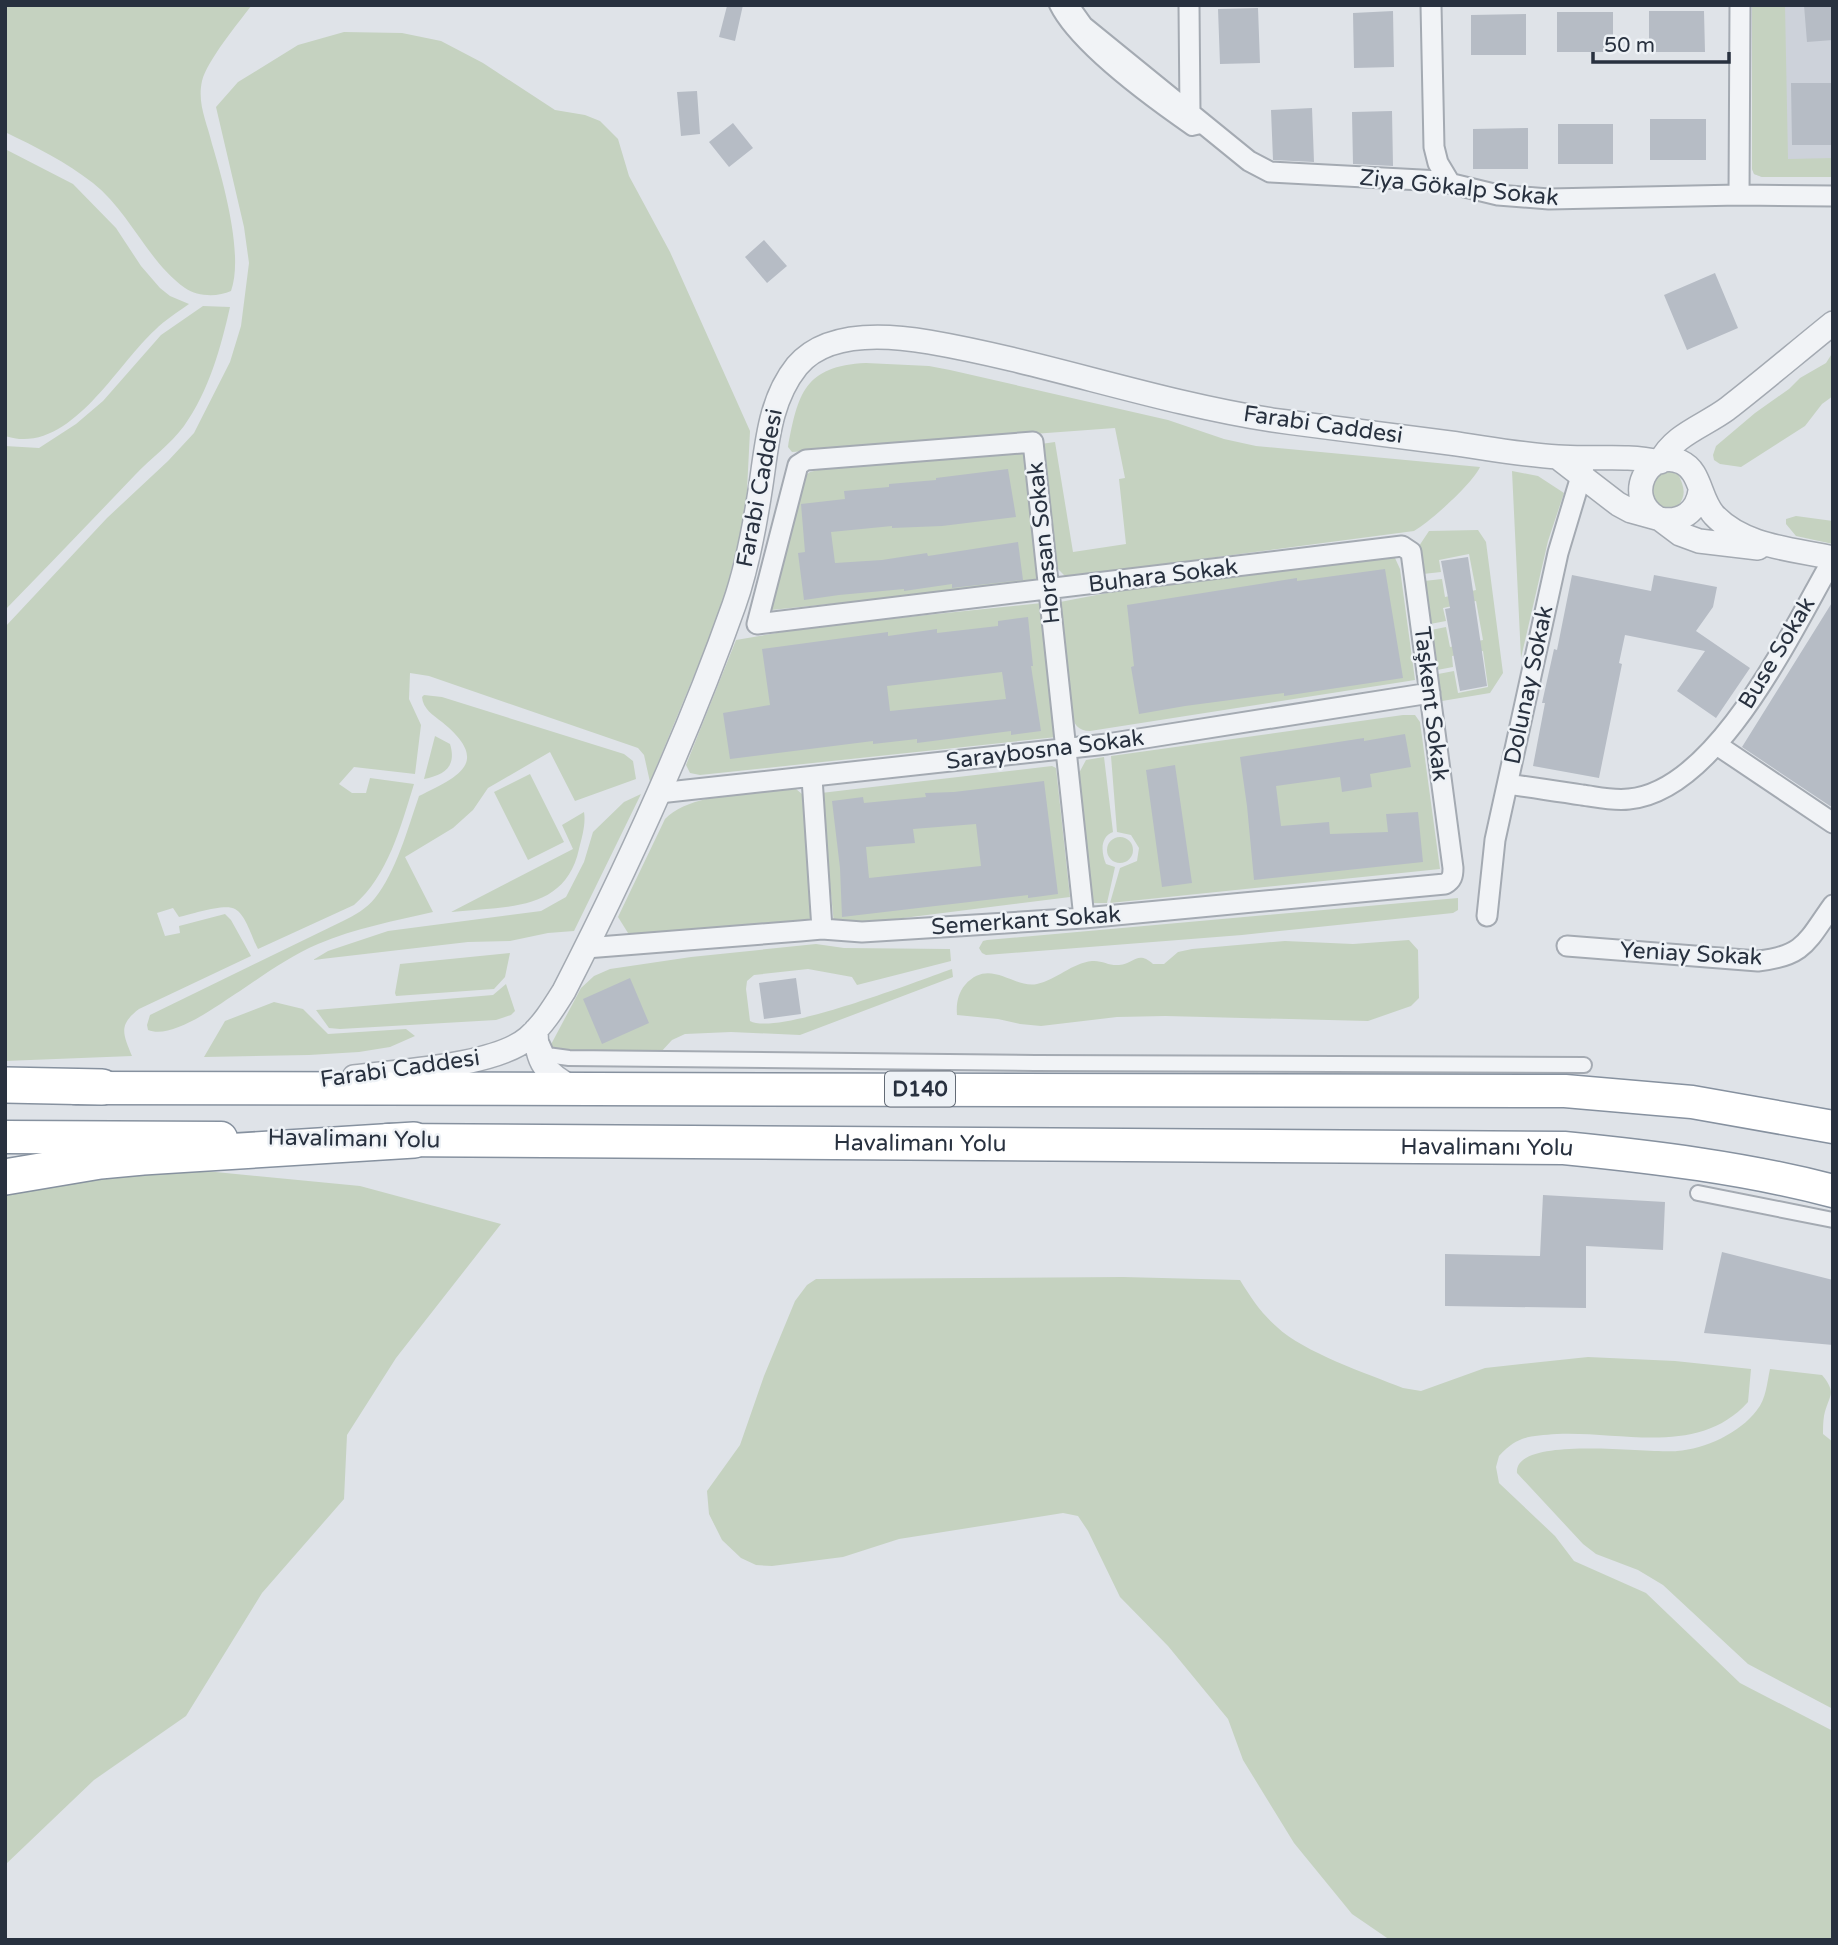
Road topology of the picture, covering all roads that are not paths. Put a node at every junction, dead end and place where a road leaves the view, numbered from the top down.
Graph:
1 (1057, 5) edge
2 (1068, 5) edge
3 (1189, 5) edge
4 (1431, 5) edge
5 (1740, 5) edge
6 (1198, 119) junction
7 (1450, 183) junction
8 (1739, 195) junction
9 (1833, 196) edge
10 (1833, 323) edge
11 (1724, 411) junction
12 (1659, 462) junction
13 (1584, 467) junction
14 (1696, 480) junction
15 (1658, 518) junction
16 (1402, 546) joint
17 (1802, 552) junction
18 (1833, 559) edge
19 (1049, 590) junction
20 (757, 624) joint
21 (1430, 693) junction
22 (1717, 745) junction
23 (1066, 749) junction
24 (812, 778) junction
25 (1508, 784) junction
26 (659, 793) junction
27 (1833, 824) edge
28 (1453, 868) joint
29 (1833, 905) edge
30 (1487, 916) dead end
31 (1084, 918) junction
32 (822, 929) junction
33 (1567, 946) dead end
34 (586, 948) junction
35 (536, 1030) junction
36 (1584, 1065) dead end
37 (5, 1085) edge
38 (102, 1087) junction
39 (271, 1088) junction
40 (573, 1088) junction
41 (5, 1091) edge
42 (1833, 1127) edge
43 (5, 1138) edge
44 (414, 1140) junction
45 (5, 1177) edge
46 (1833, 1191) edge
47 (1698, 1193) dead end
48 (1833, 1220) edge

1 - 6 street
2 - 6 street, Ziya Gökalp Sokak
3 - 6 street
4 - 7 street
5 - 8 street
6 - 7 street, Ziya Gökalp Sokak
7 - 8 street, Ziya Gökalp Sokak
8 - 9 street, Ziya Gökalp Sokak
10 - 11 street
11 - 12 street
11 - 14 street
12 - 13 street, Farabi Caddesi
12 - 14 street
12 - 15 street
13 - 15 street
13 - 25 street, Dolunay Sokak
13 - 26 street, Farabi Caddesi
14 - 15 street
14 - 17 street
15 - 17 street
16 - 19 street, Buhara Sokak
16 - 21 street, Taşkent Sokak
17 - 18 street
18 - 22 street, Buse Sokak
19 - 20 street, Buhara Sokak
19 - 20 street, Horasan Sokak
19 - 23 street, Horasan Sokak
21 - 23 street, Saraybosna Sokak
21 - 28 street, Taşkent Sokak
22 - 25 street, Buse Sokak
22 - 27 street
23 - 24 street, Saraybosna Sokak
23 - 31 street, Horasan Sokak
24 - 26 street, Saraybosna Sokak
24 - 32 street
25 - 30 street, Dolunay Sokak
26 - 34 street, Farabi Caddesi
28 - 31 street, Semerkant Sokak
29 - 33 street, Yeniay Sokak
31 - 32 street, Semerkant Sokak
32 - 34 street, Semerkant Sokak
34 - 35 street, Farabi Caddesi
35 - 36 street
35 - 39 street, Farabi Caddesi
35 - 40 street
37 - 38 highway
38 - 39 highway, D140
38 - 41 highway, D140
39 - 40 highway, D140
40 - 42 highway, D140
43 - 44 highway, Havalimanı Yolu
44 - 45 highway
44 - 46 highway, Havalimanı Yolu
47 - 48 street

